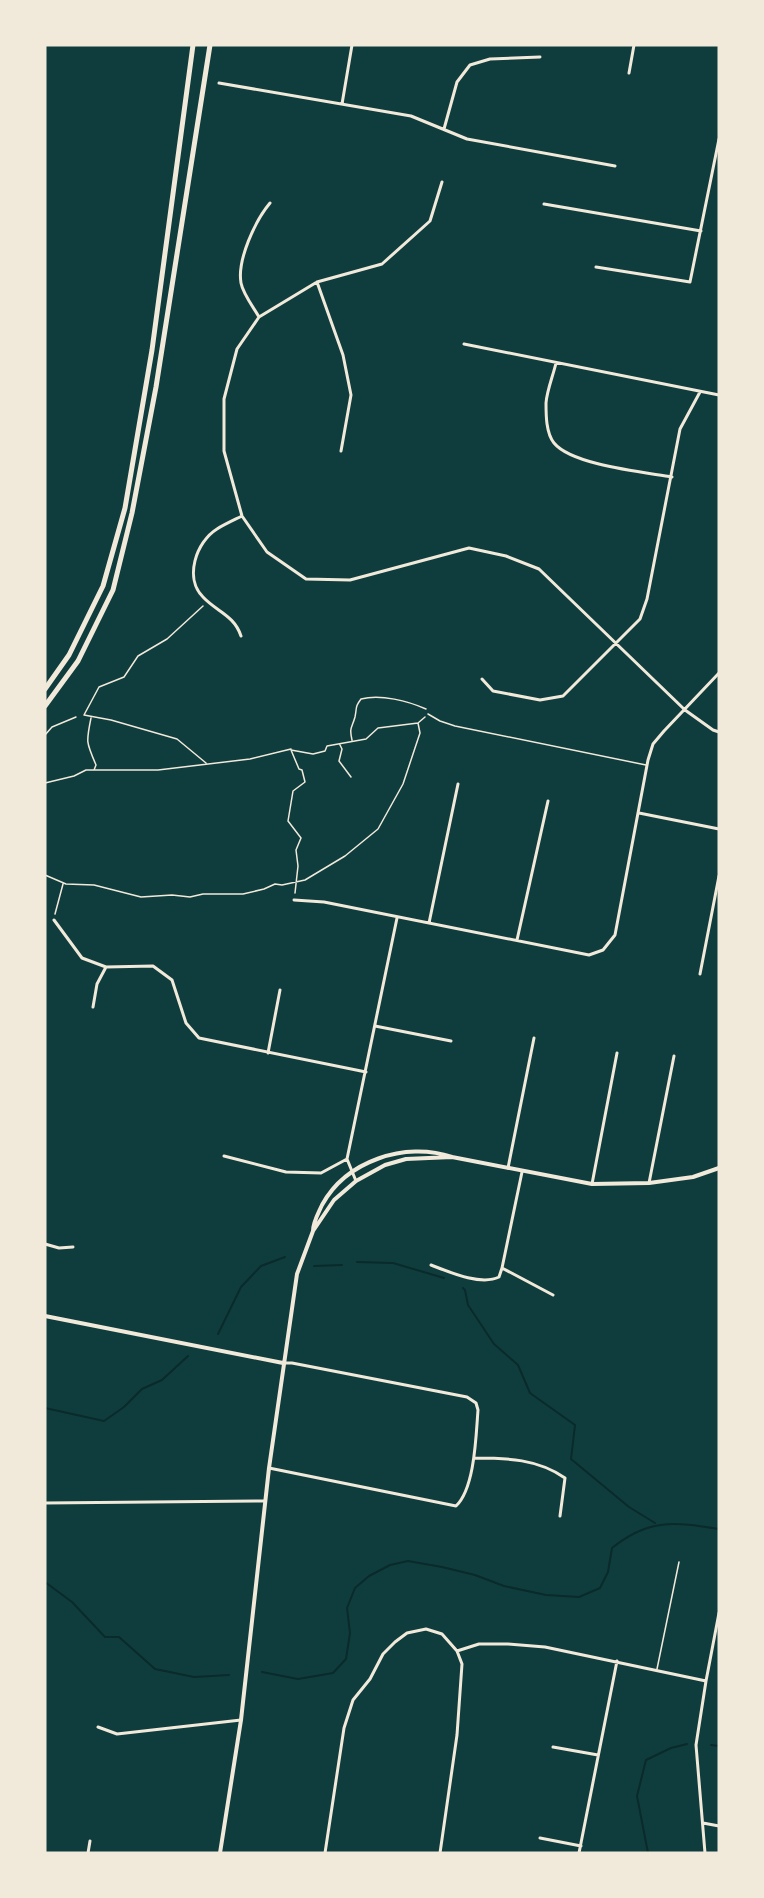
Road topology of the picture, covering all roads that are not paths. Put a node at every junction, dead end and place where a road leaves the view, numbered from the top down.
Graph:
1 (193, 45) edge
2 (210, 45) edge
3 (352, 45) edge
4 (634, 45) edge
5 (540, 57) dead end
6 (628, 73) dead end
7 (219, 83) dead end
8 (342, 104) junction
9 (444, 129) junction
10 (719, 139) edge
11 (615, 166) dead end
12 (713, 173) junction
13 (719, 175) edge
14 (442, 182) dead end
15 (270, 203) dead end
16 (544, 204) dead end
17 (701, 231) junction
18 (596, 267) dead end
19 (317, 282) junction
20 (259, 317) junction
21 (464, 344) dead end
22 (556, 363) junction
23 (700, 392) junction
24 (719, 395) edge
25 (341, 451) dead end
26 (672, 477) junction
27 (242, 516) junction
28 (241, 636) dead end
29 (616, 645) junction
30 (719, 673) edge
31 (482, 679) dead end
32 (45, 689) edge
33 (45, 706) edge
34 (685, 710) junction
35 (428, 714) road end
36 (719, 732) edge
37 (647, 765) junction
38 (458, 784) dead end
39 (548, 801) dead end
40 (639, 813) junction
41 (719, 829) edge
42 (719, 876) edge
43 (294, 900) road end
44 (397, 918) junction
45 (54, 920) road end
46 (429, 923) junction
47 (517, 940) junction
48 (106, 967) junction
49 (700, 974) dead end
50 (280, 990) dead end
51 (93, 1007) dead end
52 (375, 1026) junction
53 (534, 1038) dead end
54 (451, 1041) dead end
55 (268, 1053) junction
56 (617, 1053) dead end
57 (674, 1056) dead end
58 (366, 1072) junction
59 (224, 1156) dead end
60 (452, 1157) junction
61 (347, 1159) junction
62 (719, 1168) edge
63 (508, 1169) junction
64 (351, 1172) junction
65 (522, 1172) junction
66 (356, 1180) junction
67 (650, 1183) junction
68 (592, 1184) junction
69 (313, 1231) junction
70 (45, 1244) edge
71 (73, 1247) dead end
72 (431, 1265) dead end
73 (502, 1268) junction
74 (553, 1295) dead end
75 (45, 1316) edge
76 (283, 1363) junction
77 (475, 1458) junction
78 (269, 1468) junction
79 (266, 1501) junction
80 (45, 1503) edge
81 (560, 1516) dead end
82 (679, 1562) dead end
83 (719, 1613) edge
84 (457, 1651) junction
85 (616, 1661) junction
86 (657, 1670) junction
87 (706, 1681) junction
88 (241, 1720) junction
89 (98, 1727) dead end
90 (553, 1747) dead end
91 (598, 1755) junction
92 (702, 1823) junction
93 (719, 1826) edge
94 (540, 1838) dead end
95 (90, 1841) dead end
96 (581, 1846) junction
97 (88, 1853) edge
98 (220, 1853) edge
99 (325, 1853) edge
100 (440, 1853) edge
101 (579, 1853) edge
102 (705, 1853) edge

1 - 32 main road
2 - 33 main road
3 - 8 street
4 - 6 street
5 - 9 street
7 - 8 street
8 - 9 street
9 - 11 street
10 - 12 street
12 - 13 street
12 - 17 street
14 - 19 street
15 - 20 street
16 - 17 street
17 - 18 street
19 - 20 street
19 - 25 street
20 - 27 street
21 - 22 street
22 - 23 street
22 - 26 street
23 - 24 street
23 - 26 street
26 - 29 street
27 - 28 street
27 - 29 street
29 - 31 street
29 - 34 street
30 - 34 street
34 - 36 street
34 - 37 street
35 - 37 lane
37 - 40 street
38 - 46 street
39 - 47 street
40 - 41 street
40 - 47 street
42 - 49 street
43 - 44 street
44 - 46 street
44 - 52 street
45 - 48 street
46 - 47 street
48 - 51 street
48 - 55 street
50 - 55 street
52 - 54 street
52 - 58 street
53 - 63 street
55 - 58 street
56 - 68 street
57 - 67 street
58 - 61 street
59 - 61 street
60 - 63 street
60 - 64 street
60 - 66 street
61 - 64 street
62 - 67 street
63 - 65 street
64 - 66 street
64 - 69 street
65 - 68 street
65 - 73 street
66 - 69 street
67 - 68 street
69 - 76 street
70 - 71 street
72 - 73 street
73 - 74 street
75 - 76 street
76 - 77 street
76 - 78 street
77 - 78 street
77 - 81 street
78 - 79 street
79 - 80 street
79 - 88 street
82 - 86 lane
83 - 87 street
84 - 85 street
84 - 99 street
84 - 100 street
85 - 86 street
85 - 91 street
86 - 87 street
87 - 92 street
88 - 89 street
88 - 98 street
90 - 91 street
91 - 96 street
92 - 93 street
92 - 102 street
94 - 96 street
95 - 97 street
96 - 101 street

